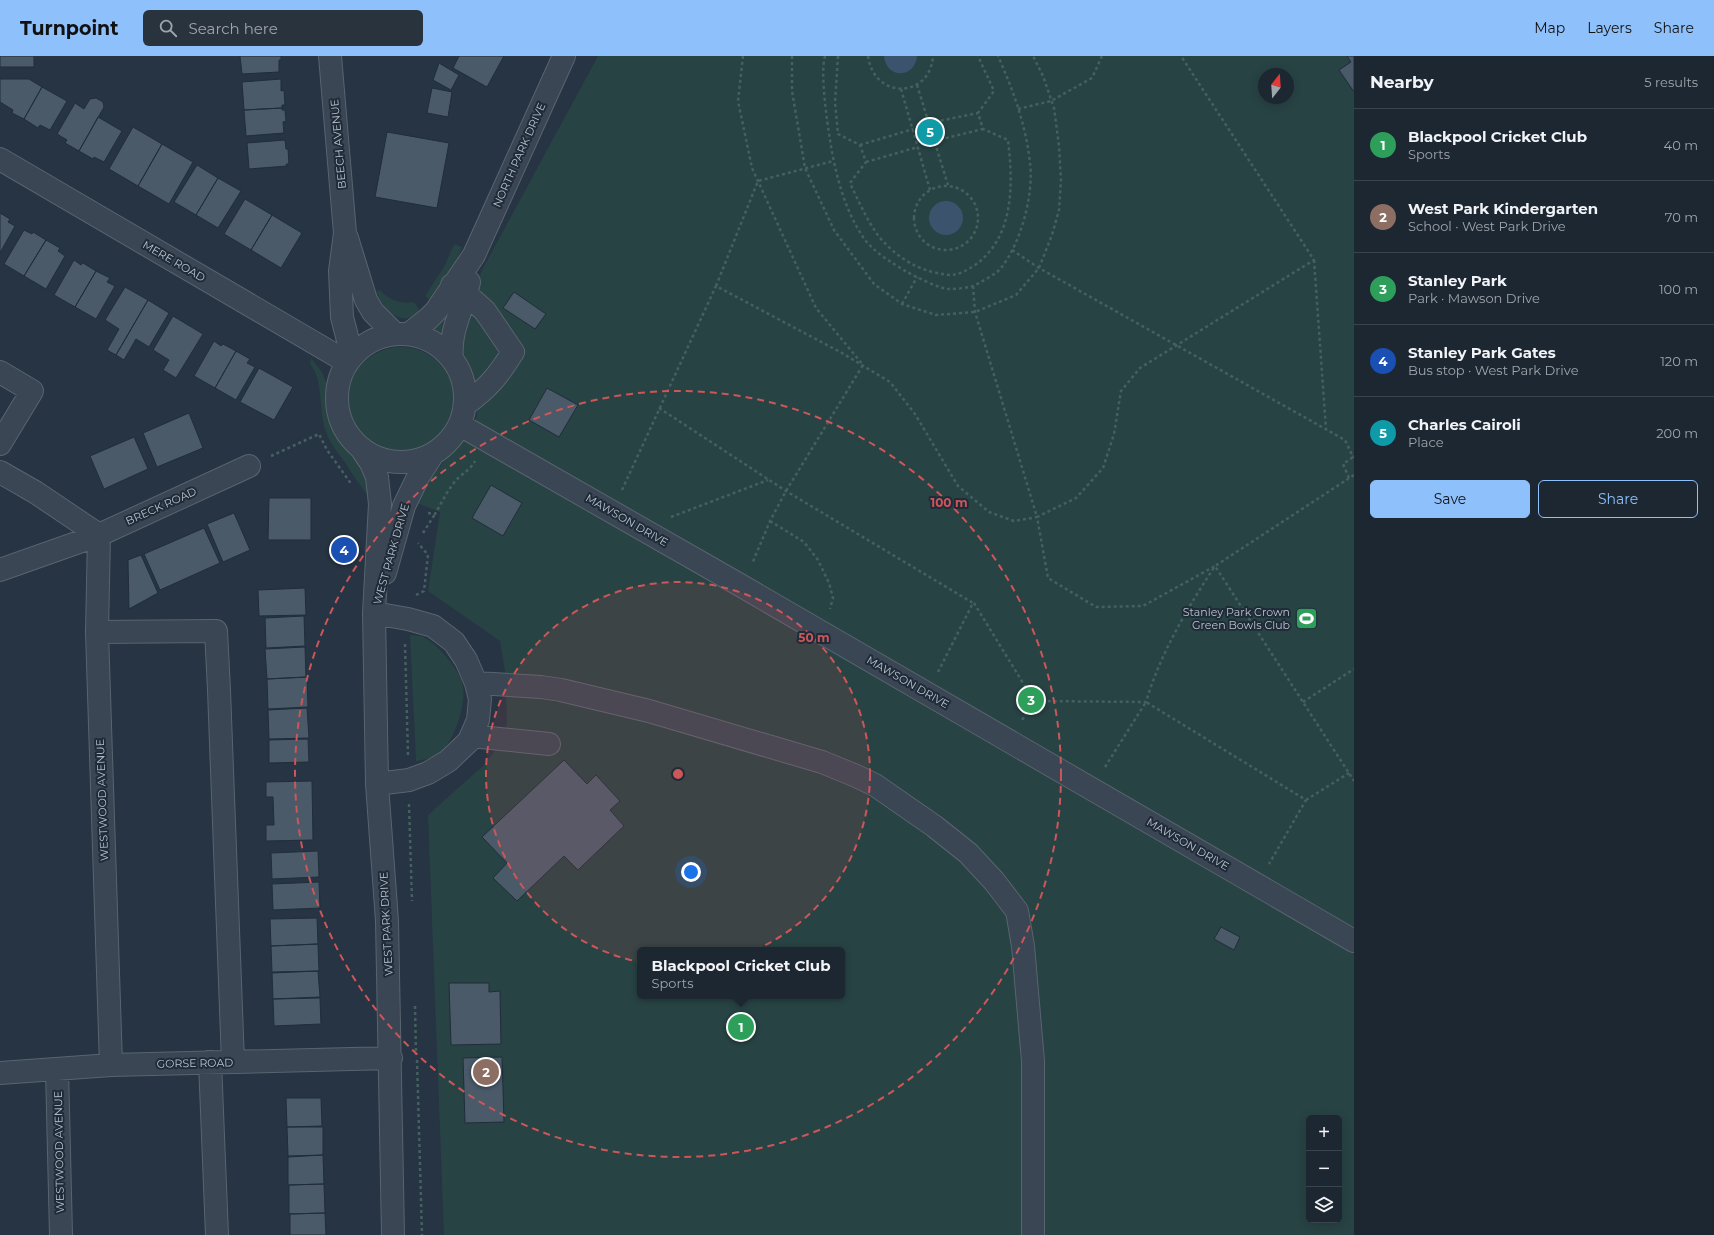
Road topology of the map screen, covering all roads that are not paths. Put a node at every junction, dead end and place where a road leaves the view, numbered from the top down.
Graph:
1 (330, 56) edge
2 (564, 56) edge
3 (0, 159) edge
4 (345, 233) junction
5 (459, 290) junction
6 (401, 334) junction
7 (452, 358) junction
8 (349, 359) junction
9 (0, 372) edge
10 (466, 404) junction
11 (460, 425) junction
12 (0, 444) edge
13 (361, 448) junction
14 (433, 454) junction
15 (249, 466) road end
16 (0, 472) edge
17 (98, 535) junction
18 (0, 570) edge
19 (374, 613) junction
20 (97, 632) junction
21 (476, 683) junction
22 (471, 736) junction
23 (549, 744) dead end
24 (377, 784) junction
25 (1354, 941) edge
26 (391, 1058) junction
27 (210, 1062) junction
28 (233, 1062) junction
29 (111, 1065) junction
30 (57, 1069) junction
31 (0, 1073) edge
32 (61, 1235) edge
33 (217, 1235) edge
34 (393, 1235) edge
35 (1033, 1235) edge

1 - 4 street, BEECH AVENUE
2 - 5 street, NORTH PARK DRIVE
3 - 8 street, MERE ROAD
4 - 6 street, BEECH AVENUE
4 - 8 street, BEECH AVENUE
5 - 6 street, NORTH PARK DRIVE
5 - 7 street, NORTH PARK DRIVE
5 - 10 street
6 - 7 street
6 - 8 street
7 - 10 street
8 - 13 street
9 - 12 street
10 - 11 street
11 - 14 street
11 - 25 street, MAWSON DRIVE
13 - 14 street
13 - 19 street, WEST PARK DRIVE
14 - 19 street, WEST PARK DRIVE
15 - 17 street, BRECK ROAD
16 - 17 street
17 - 18 street, BRECK ROAD
17 - 20 street, WESTWOOD AVENUE
19 - 21 street
19 - 24 street, WEST PARK DRIVE
20 - 28 street
20 - 29 street, WESTWOOD AVENUE
21 - 22 street
21 - 35 street
22 - 23 street
22 - 24 street
24 - 26 street, WEST PARK DRIVE
26 - 28 street, GORSE ROAD
26 - 34 street, WEST PARK DRIVE
27 - 28 street, GORSE ROAD
27 - 29 street, GORSE ROAD
27 - 33 street
29 - 30 street, GORSE ROAD
30 - 31 street, GORSE ROAD
30 - 32 street, WESTWOOD AVENUE

